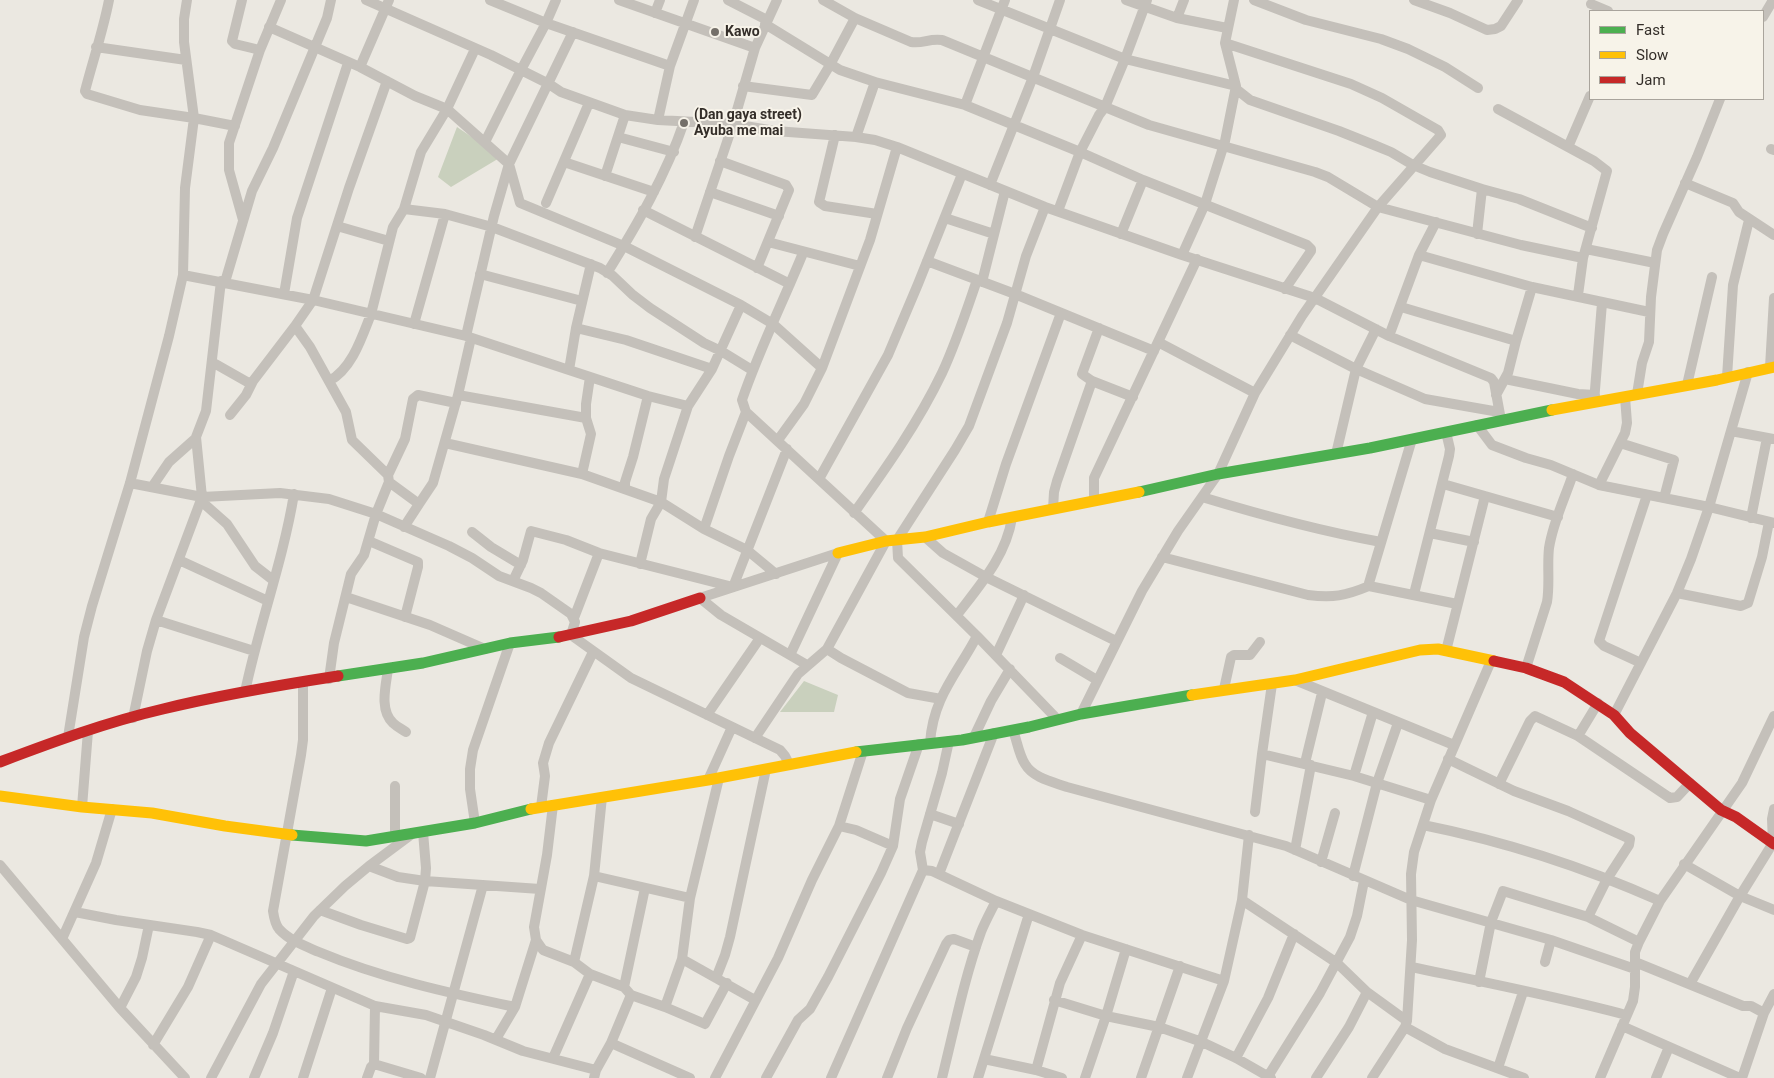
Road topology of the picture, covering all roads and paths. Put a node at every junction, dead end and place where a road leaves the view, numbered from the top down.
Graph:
1 (109, 0) edge
2 (187, 0) edge
3 (242, 0) edge
4 (281, 0) edge
5 (331, 0) edge
6 (366, 0) edge
7 (490, 0) edge
8 (556, 0) edge
9 (619, 0) edge
10 (660, 0) edge
11 (694, 0) edge
12 (728, 0) edge
13 (777, 0) edge
14 (823, 0) edge
15 (978, 0) edge
16 (1005, 0) edge
17 (1060, 0) edge
18 (1126, 0) edge
19 (1184, 0) edge
20 (1234, 0) edge
21 (1254, 0) edge
22 (1414, 0) edge
23 (1518, 0) edge
24 (1773, 0) edge
25 (1146, 3) edge
26 (1591, 4) dead end
27 (387, 5) edge
28 (1001, 10) junction
29 (1606, 10) edge
30 (655, 13) junction
31 (1764, 15) edge
32 (855, 18) junction
33 (1177, 18) junction
34 (766, 22) junction
35 (546, 23) junction
36 (685, 24) junction
37 (269, 27) junction
38 (1227, 28) junction
39 (1050, 29) junction
40 (573, 32) junction
41 (1225, 43) junction
42 (96, 47) junction
43 (313, 47) junction
44 (755, 48) junction
45 (475, 49) junction
46 (260, 50) junction
47 (982, 56) junction
48 (1125, 59) junction
49 (186, 60) junction
50 (348, 62) junction
51 (830, 65) junction
52 (670, 66) junction
53 (360, 67) junction
54 (521, 70) junction
55 (1033, 76) junction
56 (387, 81) junction
57 (875, 82) junction
58 (549, 84) junction
59 (744, 86) junction
60 (1236, 87) junction
61 (1478, 88) dead end
62 (1589, 98) edge
63 (1720, 100) edge
64 (589, 104) junction
65 (965, 105) junction
66 (1105, 107) junction
67 (1498, 108) dead end
68 (447, 109) junction
69 (625, 115) junction
70 (194, 118) junction
71 (658, 120) junction
72 (684, 122) junction
73 (733, 124) junction
74 (1013, 124) junction
75 (235, 126) junction
76 (835, 135) junction
77 (618, 137) junction
78 (856, 137) junction
79 (485, 142) junction
80 (1223, 146) junction
81 (898, 147) junction
82 (1568, 147) junction
83 (674, 152) junction
84 (1080, 152) junction
85 (720, 161) junction
86 (564, 162) junction
87 (509, 164) junction
88 (1412, 166) junction
89 (962, 174) junction
90 (605, 176) junction
91 (1143, 180) junction
92 (1685, 183) junction
93 (990, 185) junction
94 (1482, 189) junction
95 (1005, 191) junction
96 (654, 192) junction
97 (710, 192) junction
98 (546, 203) dead end
99 (1205, 204) junction
100 (1045, 207) junction
101 (1378, 207) junction
102 (404, 209) junction
103 (643, 210) junction
104 (1058, 211) junction
105 (444, 214) junction
106 (878, 214) junction
107 (779, 216) junction
108 (945, 218) junction
109 (243, 220) junction
110 (1749, 220) junction
111 (1436, 222) junction
112 (337, 226) junction
113 (492, 227) junction
114 (1592, 228) junction
115 (994, 234) junction
116 (1121, 234) junction
117 (1477, 234) junction
118 (1774, 235) edge
119 (695, 237) junction
120 (389, 241) junction
121 (768, 242) junction
122 (624, 246) junction
123 (803, 253) junction
124 (1584, 253) junction
125 (1182, 255) junction
126 (1419, 255) junction
127 (1197, 259) junction
128 (928, 261) junction
129 (1655, 263) junction
130 (592, 264) junction
131 (860, 266) junction
132 (757, 268) junction
133 (607, 273) junction
134 (480, 274) junction
135 (183, 275) junction
136 (1712, 277) dead end
137 (979, 281) junction
138 (223, 282) junction
139 (790, 284) junction
140 (1532, 287) junction
141 (1285, 289) junction
142 (284, 294) junction
143 (1015, 294) junction
144 (1578, 296) junction
145 (1315, 298) junction
146 (1774, 298) edge
147 (313, 300) junction
148 (582, 301) junction
149 (1602, 303) junction
150 (741, 305) junction
151 (1400, 306) junction
152 (1649, 312) junction
153 (1061, 313) junction
154 (371, 314) junction
155 (414, 324) junction
156 (773, 324) junction
157 (295, 326) junction
158 (576, 328) junction
159 (1099, 328) junction
160 (1376, 329) junction
161 (1290, 336) junction
162 (1389, 336) junction
163 (468, 337) junction
164 (1516, 341) junction
165 (1156, 347) junction
166 (721, 351) junction
167 (212, 362) junction
168 (1772, 367) edge
169 (822, 368) junction
170 (712, 369) junction
171 (1356, 369) junction
172 (569, 370) junction
173 (752, 370) junction
174 (1748, 372) junction
175 (590, 377) junction
176 (1727, 377) junction
177 (1505, 380) junction
178 (253, 381) junction
179 (329, 381) junction
180 (1092, 381) junction
181 (1687, 385) junction
182 (1256, 393) junction
183 (1637, 394) junction
184 (1496, 395) junction
185 (648, 396) junction
186 (1133, 397) junction
187 (1625, 397) junction
188 (457, 399) junction
189 (1594, 399) junction
190 (688, 406) junction
191 (746, 412) junction
192 (230, 415) dead end
193 (1500, 416) junction
194 (586, 418) junction
195 (1477, 425) junction
196 (1731, 431) junction
197 (1446, 432) junction
198 (196, 438) junction
199 (1771, 438) edge
200 (1412, 439) junction
201 (778, 440) junction
202 (445, 442) junction
203 (1620, 443) junction
204 (787, 449) junction
205 (1336, 454) junction
206 (582, 474) junction
207 (1218, 474) junction
208 (1573, 474) junction
209 (389, 479) junction
210 (819, 479) junction
211 (130, 483) junction
212 (1443, 484) junction
213 (1599, 485) junction
214 (152, 487) junction
215 (625, 488) junction
216 (294, 494) junction
217 (1647, 495) junction
218 (1485, 496) junction
219 (1202, 497) junction
220 (1664, 498) junction
221 (202, 499) junction
222 (1094, 501) junction
223 (661, 502) junction
224 (419, 504) junction
225 (1709, 507) junction
226 (1053, 509) junction
227 (854, 513) junction
228 (376, 514) junction
229 (1558, 517) junction
230 (1012, 518) junction
231 (1751, 518) junction
232 (988, 522) junction
233 (1772, 523) edge
234 (404, 526) junction
235 (704, 529) junction
236 (472, 532) dead end
237 (1430, 533) junction
238 (925, 537) junction
239 (368, 541) junction
240 (891, 541) junction
241 (1381, 542) junction
242 (1474, 542) junction
243 (746, 550) junction
244 (599, 552) junction
245 (838, 553) junction
246 (1162, 557) junction
247 (179, 560) junction
248 (640, 564) junction
249 (520, 565) junction
250 (776, 574) junction
251 (986, 577) junction
252 (273, 580) junction
253 (513, 581) junction
254 (1369, 586) junction
255 (733, 587) junction
256 (1677, 593) junction
257 (1414, 594) junction
258 (1024, 595) junction
259 (346, 597) junction
260 (700, 598) junction
261 (268, 601) junction
262 (1457, 604) junction
263 (957, 615) junction
264 (405, 617) junction
265 (574, 618) junction
266 (156, 620) junction
267 (571, 635) junction
268 (977, 636) junction
269 (760, 638) junction
270 (1116, 641) junction
271 (1260, 642) dead end
272 (510, 643) junction
273 (485, 649) junction
274 (827, 649) junction
275 (254, 650) junction
276 (1446, 651) junction
277 (594, 652) junction
278 (790, 655) junction
279 (996, 655) junction
280 (1060, 658) dead end
281 (1491, 660) junction
282 (1641, 663) junction
283 (807, 665) junction
284 (1526, 668) junction
285 (388, 669) junction
286 (1010, 669) junction
287 (329, 679) junction
288 (1097, 680) junction
289 (1295, 680) junction
290 (304, 682) junction
291 (1272, 684) junction
292 (1224, 689) junction
293 (245, 692) junction
294 (1322, 693) junction
295 (940, 699) junction
296 (1598, 704) junction
297 (1373, 712) junction
298 (1081, 714) junction
299 (707, 715) junction
300 (1614, 715) junction
301 (1774, 716) edge
302 (133, 718) junction
303 (1058, 720) junction
304 (1398, 723) junction
305 (732, 727) junction
306 (1013, 730) junction
307 (88, 731) junction
308 (406, 732) dead end
309 (994, 733) junction
310 (1578, 736) junction
311 (68, 737) junction
312 (974, 737) junction
313 (755, 738) junction
314 (949, 741) junction
315 (924, 743) junction
316 (1454, 745) junction
317 (864, 751) junction
318 (1262, 754) junction
319 (1448, 759) junction
320 (0, 762) edge
321 (789, 764) junction
322 (1308, 764) junction
323 (766, 769) junction
324 (1354, 776) junction
325 (714, 779) junction
326 (1690, 782) junction
327 (1377, 783) junction
328 (1499, 784) junction
329 (395, 786) dead end
330 (0, 796) edge
331 (602, 798) junction
332 (1431, 800) junction
333 (553, 805) junction
334 (82, 806) junction
335 (541, 807) junction
336 (112, 809) junction
337 (1774, 809) edge
338 (1721, 810) junction
339 (1255, 812) dead end
340 (1334, 813) dead end
341 (930, 814) junction
342 (476, 822) junction
343 (959, 824) junction
344 (1423, 825) junction
345 (839, 826) junction
346 (418, 833) junction
347 (287, 834) junction
348 (1249, 835) junction
349 (395, 838) junction
350 (1773, 843) edge
351 (893, 846) junction
352 (1295, 850) junction
353 (1321, 862) junction
354 (1684, 864) junction
355 (0, 865) edge
356 (369, 866) junction
357 (923, 870) junction
358 (939, 874) junction
359 (594, 876) junction
360 (1353, 876) junction
361 (1608, 879) junction
362 (1364, 880) junction
363 (425, 881) junction
364 (483, 885) junction
365 (645, 888) junction
366 (540, 889) junction
367 (1740, 896) junction
368 (690, 898) junction
369 (1242, 900) junction
370 (1411, 900) junction
371 (996, 901) junction
372 (1660, 901) junction
373 (320, 910) junction
374 (1774, 910) edge
375 (75, 912) junction
376 (1029, 914) junction
377 (1588, 918) junction
378 (1491, 922) junction
379 (149, 925) junction
380 (1294, 934) junction
381 (211, 935) junction
382 (1082, 935) junction
383 (62, 938) junction
384 (536, 940) junction
385 (1551, 940) junction
386 (294, 941) junction
387 (1639, 942) junction
388 (976, 947) junction
389 (1126, 949) junction
390 (682, 959) junction
391 (574, 962) junction
392 (1545, 962) dead end
393 (277, 963) junction
394 (1337, 963) junction
395 (1180, 966) junction
396 (1635, 966) junction
397 (1411, 967) junction
398 (294, 971) junction
399 (590, 974) junction
400 (716, 978) junction
401 (1224, 981) junction
402 (1479, 982) junction
403 (727, 983) junction
404 (1690, 984) junction
405 (332, 988) junction
406 (627, 991) junction
407 (1367, 992) junction
408 (1523, 992) junction
409 (453, 994) junction
410 (1773, 998) edge
411 (755, 1000) junction
412 (1054, 1000) junction
413 (375, 1006) junction
414 (515, 1007) junction
415 (665, 1007) junction
416 (120, 1008) junction
417 (1764, 1013) junction
418 (1626, 1015) junction
419 (1106, 1016) junction
420 (447, 1021) junction
421 (1406, 1024) junction
422 (1622, 1026) junction
423 (1159, 1027) junction
424 (496, 1039) junction
425 (1202, 1042) junction
426 (612, 1043) junction
427 (154, 1045) junction
428 (1669, 1047) junction
429 (553, 1058) junction
430 (1236, 1058) junction
431 (984, 1059) junction
432 (374, 1064) junction
433 (1498, 1068) junction
434 (1716, 1068) junction
435 (1036, 1070) junction
436 (595, 1074) edge
437 (1269, 1077) edge
438 (1520, 1077) edge
439 (185, 1078) edge
440 (211, 1078) edge
441 (254, 1078) edge
442 (303, 1078) edge
443 (367, 1078) edge
444 (421, 1078) edge
445 (430, 1078) edge
446 (690, 1078) edge
447 (715, 1078) edge
448 (766, 1078) edge
449 (831, 1078) edge
450 (887, 1078) edge
451 (942, 1078) edge
452 (978, 1078) edge
453 (1062, 1078) edge
454 (1085, 1078) edge
455 (1141, 1078) edge
456 (1187, 1078) edge
457 (1316, 1078) edge
458 (1372, 1078) edge
459 (1600, 1078) edge
460 (1656, 1078) edge
461 (1711, 1078) edge
462 (1741, 1078) edge

1 - 42 street
2 - 49 street
3 - 46 street
4 - 37 street
5 - 43 street
6 - 27 street
7 - 35 street
8 - 35 street
9 - 30 street
10 - 30 street
11 - 36 street
12 - 34 street
13 - 34 street
14 - 32 street
15 - 28 street
16 - 28 street
17 - 39 street
18 - 25 street
19 - 33 street
20 - 38 street
21 - 61 street
22 - 23 street
24 - 31 street
25 - 33 street
25 - 48 street
26 - 29 street
27 - 45 street
27 - 53 street
28 - 39 street
28 - 47 street
30 - 36 street
32 - 47 street
32 - 51 street
33 - 38 street
34 - 44 street
34 - 51 street
35 - 40 street
35 - 54 street
36 - 44 street
36 - 52 street
37 - 43 street
37 - 46 street
38 - 41 street
39 - 48 street
39 - 55 street
40 - 52 street
40 - 58 street
41 - 60 street
41 - 88 street
42 - 49 street
42 - 70 street
43 - 50 street
43 - 109 street
44 - 59 street
45 - 54 street
45 - 68 street
46 - 75 street
47 - 55 street
47 - 65 street
48 - 60 street
48 - 66 street
49 - 70 street
50 - 53 street
50 - 142 street
51 - 57 street
51 - 59 street
52 - 71 street
53 - 56 street
54 - 58 street
54 - 79 street
55 - 66 street
55 - 74 street
56 - 68 street
56 - 112 street
57 - 65 street
57 - 78 street
58 - 64 street
58 - 87 street
59 - 73 street
60 - 80 street
60 - 88 street
62 - 82 street
63 - 92 street
64 - 69 street
64 - 86 street
65 - 74 street
66 - 80 street
66 - 84 street
67 - 82 street
68 - 79 street
68 - 102 street
69 - 71 street
69 - 77 street
70 - 75 street
70 - 135 street
71 - 72 street
72 - 73 street
72 - 83 street
73 - 76 street
73 - 85 street
74 - 84 street
74 - 93 street
75 - 109 street
76 - 78 street
76 - 106 street
77 - 83 street
77 - 90 street
78 - 81 street
79 - 87 street
80 - 99 street
80 - 101 street
81 - 89 street
81 - 106 street
82 - 114 street
83 - 96 street
84 - 91 street
84 - 104 street
85 - 97 street
85 - 107 street
86 - 90 street
86 - 98 street
87 - 113 street
87 - 122 street
88 - 94 street
88 - 101 street
89 - 93 street
89 - 108 street
90 - 96 street
91 - 99 street
91 - 116 street
92 - 110 street
92 - 129 street
93 - 95 street
94 - 114 street
94 - 117 street
95 - 100 street
95 - 115 street
96 - 103 street
97 - 107 street
97 - 119 street
99 - 125 street
99 - 141 street
100 - 104 street
100 - 143 street
101 - 111 street
101 - 145 street
102 - 105 street
102 - 120 street
103 - 119 street
103 - 122 street
104 - 116 street
105 - 113 street
105 - 155 street
106 - 131 street
107 - 121 street
108 - 115 street
108 - 128 street
109 - 138 street
110 - 118 street
110 - 176 street
111 - 117 street
111 - 126 street
112 - 120 street
112 - 147 street
113 - 130 street
113 - 134 street
114 - 124 street
115 - 137 street
116 - 125 street
117 - 124 street
119 - 132 street
120 - 154 street
121 - 123 street
121 - 132 street
122 - 133 street
122 - 150 street
123 - 131 street
123 - 139 street
124 - 129 street
124 - 144 street
125 - 127 street
126 - 140 street
126 - 151 street
127 - 141 street
127 - 165 street
128 - 137 street
128 - 210 street
129 - 152 street
130 - 133 street
130 - 148 street
131 - 169 street
132 - 139 street
133 - 166 street
134 - 148 street
134 - 163 street
135 - 138 street
135 - 211 street
136 - 181 street
137 - 143 street
137 - 227 street
138 - 142 street
138 - 167 street
139 - 156 street
140 - 144 street
140 - 164 street
141 - 145 street
142 - 147 street
143 - 153 street
143 - 240 street
144 - 149 street
145 - 160 street
145 - 161 street
146 - 168 street
147 - 154 street
147 - 157 street
148 - 158 street
149 - 152 street
149 - 189 street
150 - 156 street
150 - 166 street
151 - 162 street
151 - 164 street
152 - 183 street
153 - 159 street
153 - 232 street
154 - 155 street
154 - 179 street
155 - 163 street
156 - 169 street
156 - 173 street
157 - 178 street
157 - 179 street
158 - 170 street
158 - 172 street
159 - 165 street
159 - 180 street
160 - 162 street
160 - 171 street
161 - 171 street
161 - 182 street
162 - 184 street
163 - 172 street
163 - 188 street
164 - 177 street
165 - 182 street
165 - 186 street
166 - 170 street
166 - 173 street
167 - 178 street
167 - 198 street
168 - 174 street
169 - 201 street
170 - 190 street
171 - 193 street
171 - 205 street
172 - 175 street
173 - 191 street
174 - 176 street
174 - 196 street
175 - 185 street
175 - 194 street
176 - 181 street
177 - 184 street
177 - 189 street
178 - 192 street
179 - 209 street
180 - 186 street
180 - 226 street
181 - 183 street
182 - 207 street
183 - 187 street
184 - 193 street
185 - 190 street
185 - 215 street
186 - 222 street
187 - 189 street
187 - 203 street
188 - 194 street
188 - 202 street
188 - 209 street
189 - 193 street
190 - 223 street
191 - 201 street
191 - 235 street
193 - 195 street
194 - 206 street
195 - 197 street
195 - 208 street
196 - 199 street
196 - 225 street
197 - 200 street
197 - 212 street
198 - 214 street
198 - 221 street
199 - 231 street
200 - 205 street
200 - 241 street
201 - 204 street
202 - 206 street
202 - 224 street
203 - 213 street
203 - 220 street
204 - 210 street
204 - 243 street
205 - 207 street
206 - 215 street
207 - 219 street
207 - 222 street
208 - 213 street
208 - 229 street
209 - 224 street
209 - 228 street
210 - 227 street
211 - 214 street
211 - 311 street
212 - 218 street
212 - 237 street
213 - 217 street
214 - 221 street
215 - 223 street
216 - 221 street
216 - 228 street
216 - 252 street
217 - 220 street
217 - 282 street
218 - 229 street
218 - 242 street
219 - 241 street
219 - 246 street
220 - 225 street
221 - 247 street
221 - 252 street
222 - 226 street
223 - 235 street
223 - 248 street
224 - 234 street
225 - 231 street
225 - 256 street
226 - 230 street
227 - 240 street
228 - 234 street
228 - 239 street
229 - 284 street
230 - 232 street
230 - 251 street
231 - 233 street
232 - 238 street
233 - 256 street
234 - 253 street
235 - 243 street
236 - 249 street
237 - 242 street
237 - 257 street
238 - 240 street
238 - 251 street
239 - 259 street
239 - 264 street
240 - 245 street
240 - 263 street
240 - 274 street
241 - 254 street
242 - 262 street
243 - 250 street
243 - 255 street
244 - 248 street
244 - 249 street
244 - 265 street
245 - 250 street
245 - 278 street
246 - 254 street
246 - 270 street
247 - 261 street
247 - 266 street
248 - 255 street
249 - 253 street
250 - 255 street
251 - 258 street
251 - 263 street
252 - 261 street
253 - 265 street
254 - 257 street
255 - 260 street
256 - 282 street
257 - 262 street
258 - 270 street
258 - 279 street
259 - 264 street
259 - 287 street
260 - 267 street
260 - 269 street
261 - 275 street
262 - 276 street
263 - 268 street
264 - 273 street
265 - 267 street
266 - 275 street
266 - 302 street
267 - 272 street
267 - 277 street
268 - 279 street
268 - 295 street
269 - 278 street
269 - 299 street
270 - 288 street
271 - 292 street
272 - 273 street
272 - 342 street
273 - 285 street
274 - 283 street
274 - 295 street
275 - 293 street
276 - 281 street
276 - 289 street
277 - 299 street
277 - 335 street
278 - 283 street
279 - 286 street
280 - 288 street
281 - 284 street
281 - 316 street
282 - 300 street
283 - 313 street
284 - 296 street
285 - 287 street
285 - 308 street
286 - 303 street
286 - 312 street
287 - 290 street
288 - 298 street
289 - 291 street
289 - 294 street
290 - 293 street
290 - 347 street
291 - 292 street
291 - 318 street
292 - 298 street
293 - 302 street
294 - 297 street
294 - 322 street
295 - 315 street
296 - 300 street
296 - 310 street
297 - 304 street
297 - 324 street
298 - 303 street
299 - 305 street
300 - 326 street
301 - 338 street
302 - 307 street
303 - 306 street
304 - 316 street
304 - 327 street
305 - 313 street
305 - 325 street
306 - 309 street
306 - 348 street
307 - 311 street
307 - 334 street
309 - 312 street
309 - 343 street
310 - 326 street
310 - 328 street
311 - 320 street
312 - 314 street
313 - 321 street
314 - 315 street
314 - 341 street
315 - 317 street
315 - 351 street
316 - 319 street
317 - 321 street
317 - 345 street
318 - 322 street
318 - 339 street
319 - 328 street
319 - 332 street
321 - 323 street
322 - 324 street
322 - 352 street
323 - 325 street
323 - 400 street
324 - 327 street
325 - 331 street
325 - 368 street
326 - 338 street
327 - 332 street
327 - 360 street
328 - 361 street
329 - 349 street
330 - 334 street
331 - 333 street
331 - 359 street
332 - 344 street
333 - 335 street
333 - 366 street
334 - 336 street
335 - 342 street
336 - 347 street
336 - 375 street
337 - 350 street
338 - 350 street
338 - 354 street
340 - 353 street
341 - 343 street
341 - 357 street
342 - 346 street
343 - 358 street
344 - 361 street
344 - 370 street
345 - 351 street
345 - 411 street
346 - 349 street
346 - 356 street
346 - 363 street
347 - 349 street
347 - 386 street
348 - 352 street
348 - 369 street
350 - 367 street
351 - 448 street
352 - 353 street
353 - 360 street
354 - 367 street
354 - 372 street
355 - 383 street
356 - 363 street
356 - 373 street
357 - 358 street
357 - 449 street
358 - 371 street
359 - 365 street
359 - 391 street
360 - 362 street
361 - 372 street
361 - 377 street
362 - 370 street
362 - 394 street
363 - 364 street
363 - 373 street
364 - 366 street
364 - 409 street
365 - 368 street
365 - 406 street
366 - 384 street
367 - 374 street
367 - 404 street
368 - 390 street
369 - 380 street
369 - 401 street
370 - 378 street
370 - 397 street
371 - 376 street
371 - 388 street
372 - 387 street
373 - 386 street
375 - 379 street
375 - 383 street
376 - 382 street
376 - 431 street
377 - 378 street
377 - 387 street
378 - 385 street
378 - 402 street
379 - 381 street
379 - 416 street
380 - 394 street
380 - 430 street
381 - 393 street
381 - 427 street
382 - 389 street
382 - 412 street
383 - 416 street
384 - 391 street
384 - 414 street
385 - 392 street
385 - 396 street
386 - 393 street
386 - 409 street
387 - 396 street
388 - 450 street
388 - 451 street
389 - 395 street
389 - 419 street
390 - 400 street
390 - 415 street
391 - 399 street
393 - 398 street
393 - 440 street
394 - 407 street
394 - 437 street
395 - 401 street
395 - 423 street
396 - 404 street
396 - 418 street
397 - 402 street
397 - 421 street
398 - 405 street
398 - 441 street
399 - 406 street
399 - 429 street
400 - 403 street
401 - 425 street
402 - 408 street
403 - 411 street
403 - 415 street
404 - 417 street
405 - 413 street
405 - 442 street
406 - 415 street
406 - 426 street
407 - 421 street
407 - 457 street
408 - 418 street
408 - 433 street
409 - 414 street
409 - 420 street
410 - 417 street
411 - 447 street
412 - 419 street
412 - 435 street
413 - 420 street
413 - 432 street
414 - 424 street
416 - 427 street
417 - 462 street
418 - 422 street
419 - 423 street
419 - 454 street
420 - 424 street
420 - 445 street
421 - 433 street
421 - 458 street
422 - 428 street
422 - 459 street
423 - 425 street
423 - 455 street
424 - 429 street
425 - 430 street
425 - 456 street
426 - 436 street
426 - 446 street
427 - 439 street
428 - 434 street
428 - 460 street
429 - 436 street
430 - 437 street
431 - 435 street
431 - 452 street
432 - 443 street
432 - 444 street
433 - 438 street
434 - 461 street
434 - 462 street
435 - 453 street

